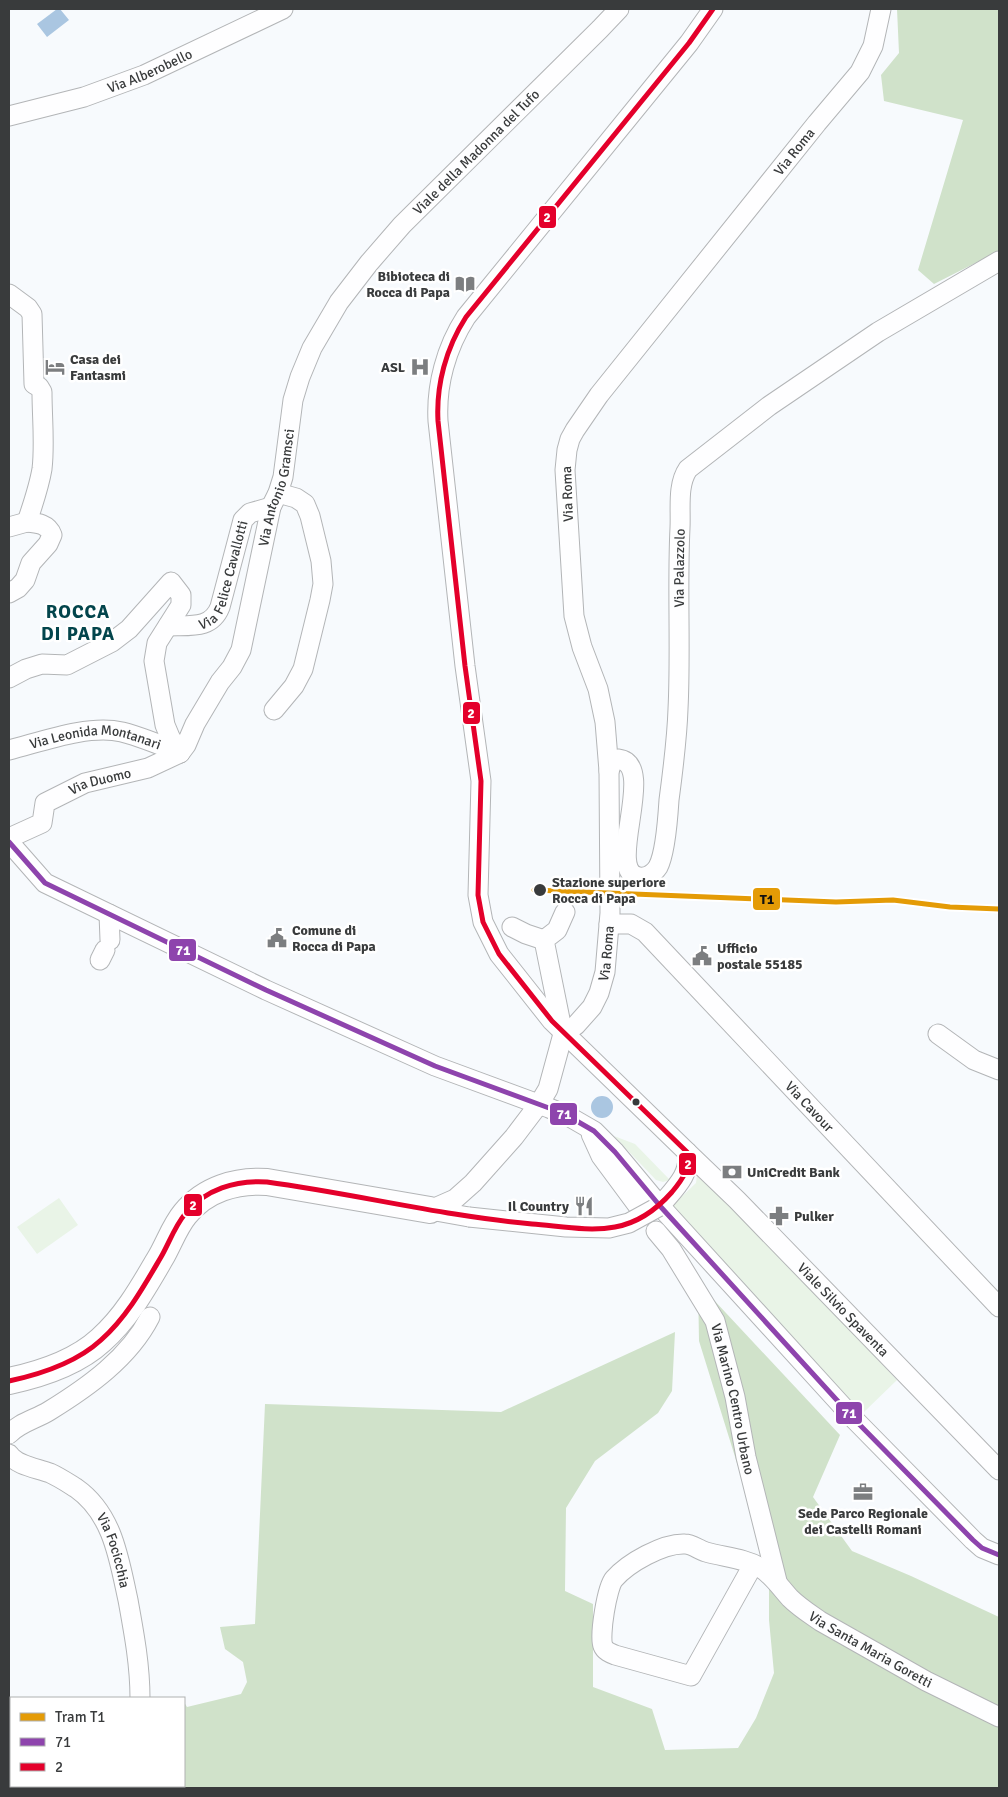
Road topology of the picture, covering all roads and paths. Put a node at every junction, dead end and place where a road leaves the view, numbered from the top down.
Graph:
1 (283, 9) edge
2 (619, 9) edge
3 (712, 9) edge
4 (881, 9) edge
5 (9, 116) edge
6 (999, 261) edge
7 (9, 294) edge
8 (339, 302) joint
9 (275, 500) junction
10 (31, 522) junction
11 (9, 527) edge
12 (9, 593) edge
13 (168, 626) junction
14 (9, 678) edge
15 (274, 710) dead end
16 (9, 750) edge
17 (180, 753) junction
18 (609, 771) junction
19 (9, 838) edge
20 (9, 842) edge
21 (565, 912) dead end
22 (109, 914) junction
23 (609, 924) junction
24 (512, 927) dead end
25 (544, 940) junction
26 (105, 950) dead end
27 (563, 1034) junction
28 (938, 1034) dead end
29 (999, 1070) edge
30 (539, 1104) junction
31 (589, 1128) junction
32 (687, 1152) junction
33 (638, 1206) dead end
34 (660, 1206) junction
35 (430, 1210) junction
36 (656, 1231) dead end
37 (999, 1307) edge
38 (150, 1317) dead end
39 (9, 1381) edge
40 (9, 1434) edge
41 (9, 1454) edge
42 (999, 1470) edge
43 (999, 1555) edge
44 (753, 1565) junction
45 (777, 1581) junction
46 (140, 1697) edge
47 (999, 1717) edge

1 - 5 street, Via Alberobello
2 - 8 street, Viale della Madonna del Tufo
3 - 27 street, Viale Silvio Spaventa
4 - 18 street, Via Roma
6 - 18 street, Via Palazzolo
7 - 10 street
8 - 9 street, Via Antonio Gramsci
9 - 13 street, Via Felice Cavallotti
9 - 15 street
9 - 17 street, Via Antonio Gramsci
10 - 11 street
10 - 12 street
13 - 14 street
13 - 17 street
16 - 17 street, Via Leonida Montanari
17 - 19 street, Via Duomo
18 - 23 street, Via Roma
20 - 22 street
21 - 25 street
22 - 26 street
22 - 30 street
23 - 27 street, Via Roma
23 - 37 street, Via Cavour
24 - 25 street
25 - 27 street
27 - 30 street
27 - 32 street, Viale Silvio Spaventa
28 - 29 street
30 - 31 street
30 - 35 street
31 - 33 street
31 - 34 street
32 - 34 street
32 - 42 street, Viale Silvio Spaventa
34 - 35 street, bridge
34 - 43 street
35 - 39 main road
36 - 45 street, Via Marino Centro Urbano
38 - 40 street
41 - 46 street, Via Focicchia
44 - 44 street, Via Santa Maria Goretti
44 - 45 street, Via Santa Maria Goretti
45 - 47 street, Via Santa Maria Goretti

